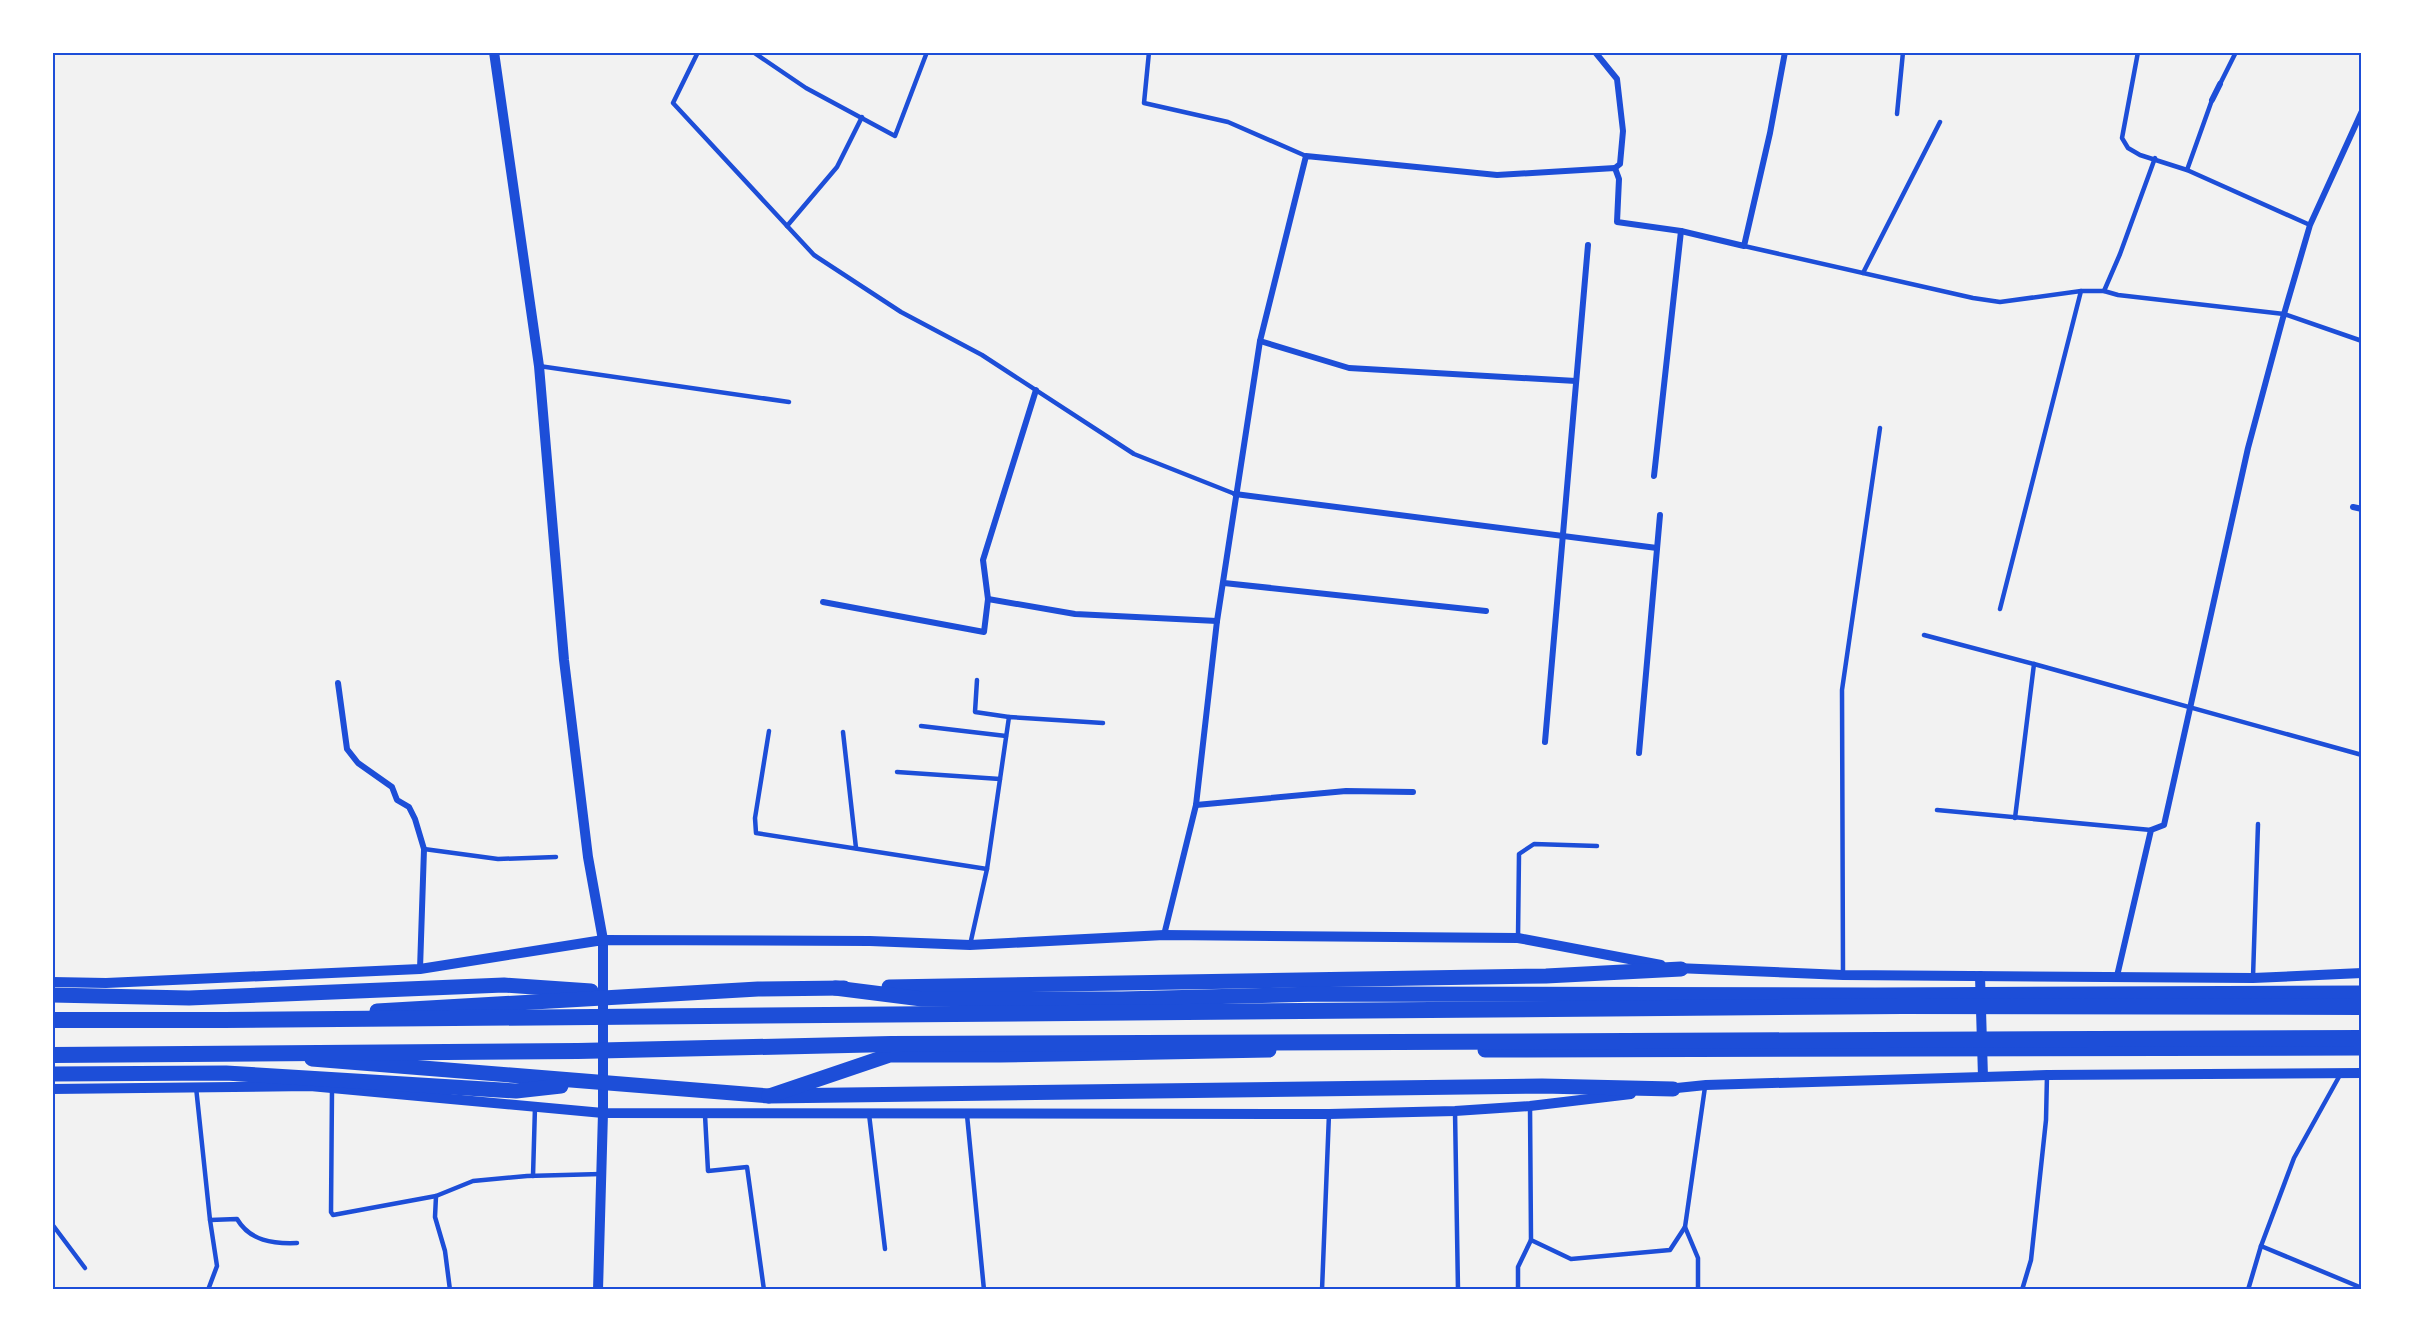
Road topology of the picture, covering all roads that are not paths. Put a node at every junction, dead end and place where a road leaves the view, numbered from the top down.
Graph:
1 (494, 52) edge
2 (698, 52) edge
3 (753, 52) edge
4 (927, 52) edge
5 (1149, 52) edge
6 (1595, 52) edge
7 (1785, 52) edge
8 (1903, 52) edge
9 (2138, 52) edge
10 (2236, 52) edge
11 (2220, 84) joint
12 (2212, 100) joint
13 (2361, 111) edge
14 (1897, 114) dead end
15 (861, 117) junction
16 (1940, 122) dead end
17 (1306, 156) junction
18 (2155, 158) junction
19 (1615, 168) junction
20 (2187, 170) junction
21 (2310, 225) junction
22 (787, 226) junction
23 (1681, 231) junction
24 (1588, 245) dead end
25 (1744, 246) junction
26 (1863, 273) junction
27 (2081, 291) junction
28 (2104, 291) junction
29 (2284, 314) junction
30 (1260, 341) junction
31 (2361, 341) edge
32 (539, 366) junction
33 (1576, 381) junction
34 (1036, 390) junction
35 (789, 402) dead end
36 (1880, 428) dead end
37 (1654, 476) dead end
38 (1235, 494) junction
39 (2353, 507) dead end
40 (2361, 509) edge
41 (1660, 515) dead end
42 (1562, 536) junction
43 (1657, 548) junction
44 (1224, 583) junction
45 (988, 599) junction
46 (823, 603) dead end
47 (2000, 609) dead end
48 (1486, 611) dead end
49 (1217, 621) junction
50 (1924, 635) dead end
51 (2034, 664) junction
52 (976, 680) dead end
53 (338, 683) dead end
54 (2191, 707) junction
55 (1009, 717) junction
56 (1103, 723) dead end
57 (921, 726) dead end
58 (769, 731) dead end
59 (843, 732) dead end
60 (1006, 736) junction
61 (1545, 742) dead end
62 (1639, 753) dead end
63 (2361, 755) edge
64 (897, 772) dead end
65 (1000, 779) junction
66 (1413, 792) dead end
67 (1196, 805) junction
68 (1937, 810) dead end
69 (2015, 818) junction
70 (2258, 824) dead end
71 (2151, 830) junction
72 (1597, 846) dead end
73 (856, 848) junction
74 (424, 849) junction
75 (556, 857) dead end
76 (987, 869) junction
77 (1164, 934) junction
78 (1518, 938) junction
79 (603, 940) junction
80 (970, 945) junction
81 (420, 969) junction
82 (1681, 969) junction
83 (2361, 973) edge
84 (1842, 975) junction
85 (1980, 976) junction
86 (2117, 976) junction
87 (2253, 978) junction
88 (52, 982) edge
89 (836, 988) junction
90 (2361, 993) edge
91 (52, 995) edge
92 (660, 995) junction
93 (2361, 1007) edge
94 (52, 1020) edge
95 (224, 1020) junction
96 (2361, 1038) edge
97 (2361, 1048) edge
98 (226, 1053) junction
99 (52, 1054) edge
100 (2341, 1073) junction
101 (2361, 1073) edge
102 (52, 1074) edge
103 (2047, 1076) junction
104 (1983, 1077) junction
105 (594, 1082) junction
106 (1706, 1085) junction
107 (196, 1087) junction
108 (332, 1088) junction
109 (52, 1089) edge
110 (1673, 1089) junction
111 (769, 1096) junction
112 (1530, 1106) junction
113 (535, 1107) junction
114 (1455, 1111) junction
115 (705, 1112) junction
116 (869, 1112) junction
117 (967, 1112) junction
118 (603, 1113) junction
119 (1329, 1114) junction
120 (601, 1174) junction
121 (533, 1176) junction
122 (436, 1196) junction
123 (210, 1220) junction
124 (52, 1224) edge
125 (1685, 1227) junction
126 (1531, 1240) junction
127 (297, 1243) dead end
128 (2261, 1246) junction
129 (885, 1249) dead end
130 (85, 1268) dead end
131 (2361, 1288) edge
132 (208, 1290) edge
133 (450, 1290) edge
134 (598, 1290) edge
135 (764, 1290) edge
136 (984, 1290) edge
137 (1322, 1290) edge
138 (1458, 1290) edge
139 (1518, 1290) edge
140 (1698, 1290) edge
141 (2022, 1290) edge
142 (2248, 1290) edge

1 - 32 street
2 - 22 lane
3 - 15 lane
4 - 15 lane
5 - 17 lane
6 - 19 street
7 - 25 street
8 - 14 lane
9 - 18 lane
10 - 11 lane
11 - 12 street
12 - 20 lane
13 - 21 street
15 - 22 lane
16 - 26 lane
17 - 19 street
17 - 30 street
18 - 20 lane
18 - 28 lane
19 - 23 street
20 - 21 lane
21 - 29 street
22 - 34 lane
23 - 25 street
23 - 37 street
24 - 33 street
25 - 26 lane
26 - 27 lane
27 - 28 lane
27 - 47 lane
28 - 29 lane
29 - 31 lane
29 - 54 street
30 - 33 street
30 - 38 street
32 - 35 lane
32 - 79 street
33 - 42 street
34 - 38 lane
34 - 45 street
36 - 84 lane
38 - 42 street
38 - 44 street
39 - 40 street
41 - 43 street
42 - 43 street
42 - 61 street
43 - 62 street
44 - 48 street
44 - 49 street
45 - 46 street
45 - 49 street
49 - 67 street
50 - 51 lane
51 - 54 lane
51 - 69 lane
52 - 55 lane
53 - 74 street
54 - 63 lane
54 - 71 street
55 - 56 lane
55 - 60 lane
57 - 60 lane
58 - 73 lane
59 - 73 lane
60 - 65 lane
64 - 65 lane
65 - 76 lane
66 - 67 street
67 - 77 street
68 - 69 lane
69 - 71 lane
70 - 87 lane
71 - 86 street
72 - 78 lane
73 - 76 lane
74 - 75 lane
74 - 81 street
76 - 80 lane
77 - 78 street
77 - 80 street
78 - 82 street
79 - 80 street
79 - 81 street
79 - 118 street
81 - 88 street
82 - 84 street
82 - 89 main road
83 - 87 street
84 - 85 street
85 - 86 street
85 - 104 street
86 - 87 street
89 - 90 main road
89 - 92 main road
91 - 92 main road
92 - 95 main road
93 - 95 highway
94 - 95 highway
96 - 98 highway
97 - 111 main road
98 - 99 highway
98 - 105 main road
100 - 101 street
100 - 103 street
100 - 128 lane
102 - 105 main road
103 - 104 street
103 - 141 lane
104 - 106 street
105 - 111 main road
106 - 110 street
106 - 125 lane
107 - 108 street
107 - 109 street
107 - 123 lane
108 - 113 street
108 - 122 lane
110 - 111 main road
110 - 112 street
112 - 114 street
112 - 126 lane
113 - 118 street
113 - 121 lane
114 - 119 street
114 - 138 lane
115 - 116 street
115 - 118 street
115 - 135 lane
116 - 117 street
116 - 129 lane
117 - 119 street
117 - 136 lane
118 - 120 street
119 - 137 lane
120 - 121 lane
120 - 134 street
121 - 122 lane
122 - 133 lane
123 - 127 lane
123 - 132 lane
124 - 130 lane
125 - 126 lane
125 - 140 lane
126 - 139 lane
128 - 131 lane
128 - 142 lane

